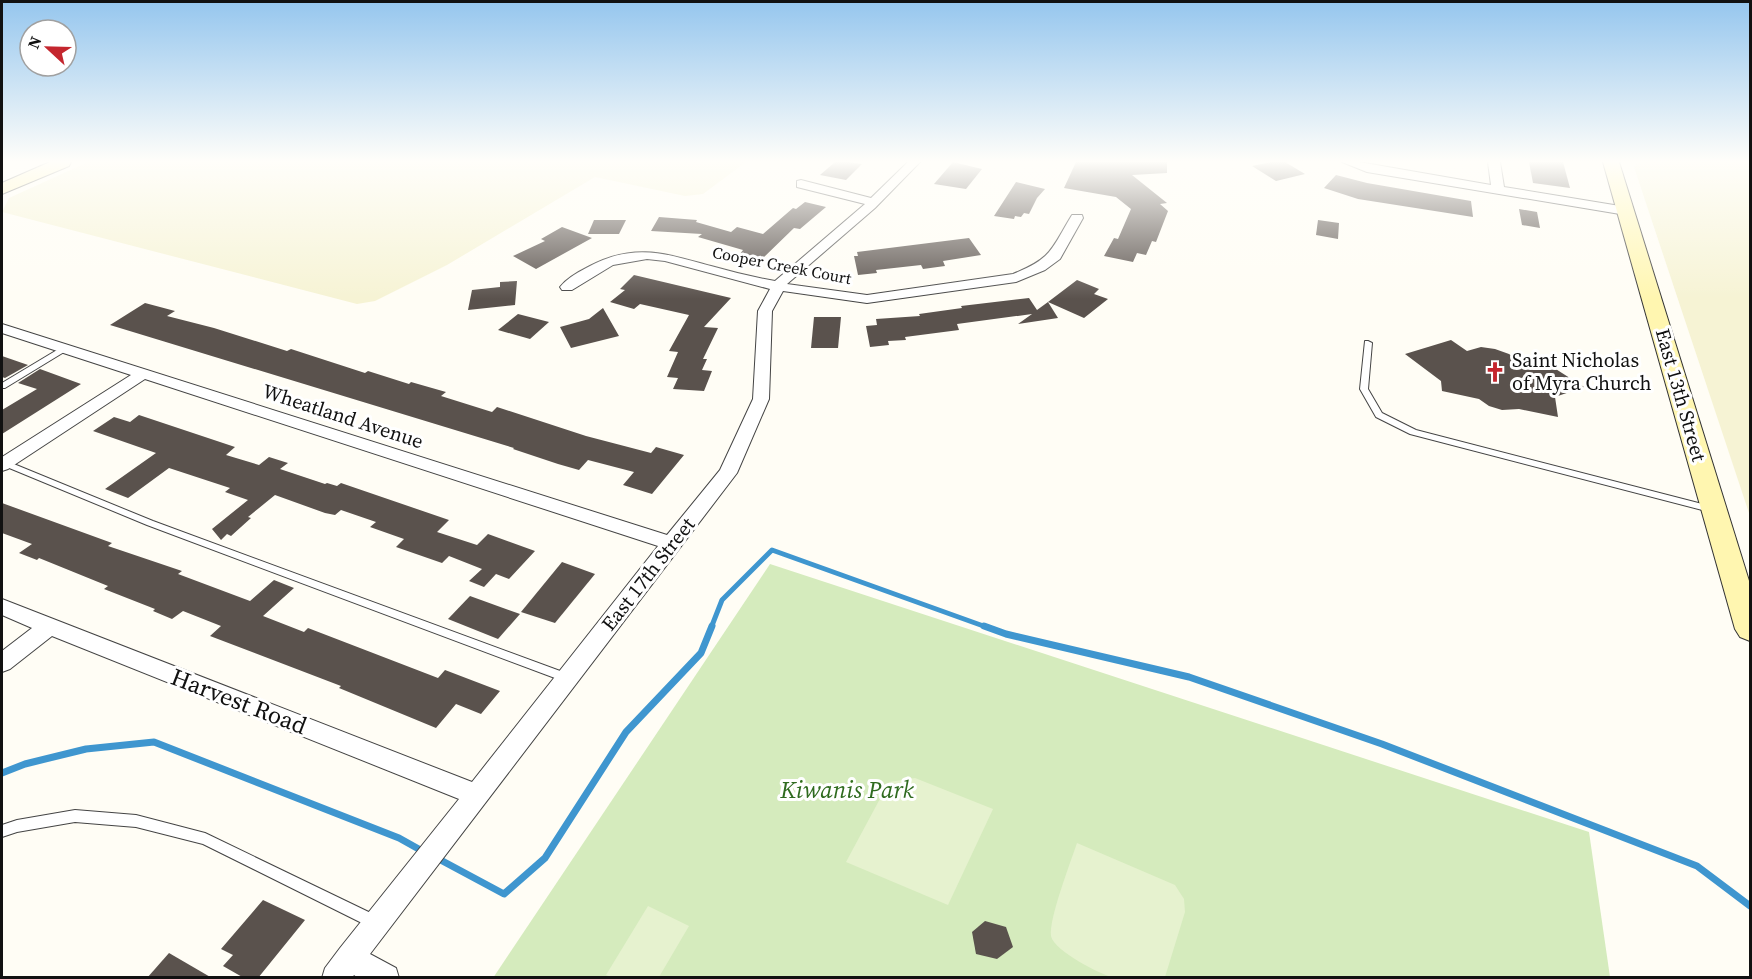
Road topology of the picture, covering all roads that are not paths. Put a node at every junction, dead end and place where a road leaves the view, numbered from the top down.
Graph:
1 (867, 208) edge
2 (1606, 208) edge
3 (1625, 208) edge
4 (1626, 211) junction
5 (1077, 218) dead end
6 (779, 285) junction
7 (567, 287) dead end
8 (2, 328) edge
9 (1368, 343) dead end
10 (65, 349) junction
11 (143, 374) junction
12 (2, 386) edge
13 (3, 464) edge
14 (1715, 510) junction
15 (671, 543) junction
16 (2, 607) edge
17 (48, 627) junction
18 (1750, 628) edge
19 (2, 663) edge
20 (567, 678) junction
21 (476, 795) junction
22 (2, 831) edge
23 (377, 923) junction
24 (343, 968) edge
25 (386, 978) edge

1 - 6 street, East 17th Street
2 - 4 street
3 - 4 street, East 13th Street
4 - 14 street, East 13th Street
5 - 6 street, Cooper Creek Court
6 - 7 street, Cooper Creek Court
6 - 15 street, East 17th Street
8 - 10 street, Wheatland Avenue
9 - 14 lane
10 - 11 street, Wheatland Avenue
10 - 12 lane
11 - 13 street
11 - 15 street, Wheatland Avenue
13 - 20 lane
14 - 18 street, East 13th Street
15 - 20 street, East 17th Street
16 - 17 street, Harvest Road
17 - 19 street
17 - 21 street, Harvest Road
20 - 21 street, East 17th Street
21 - 23 street, East 17th Street
22 - 23 lane
23 - 24 street, East 17th Street
24 - 25 street

